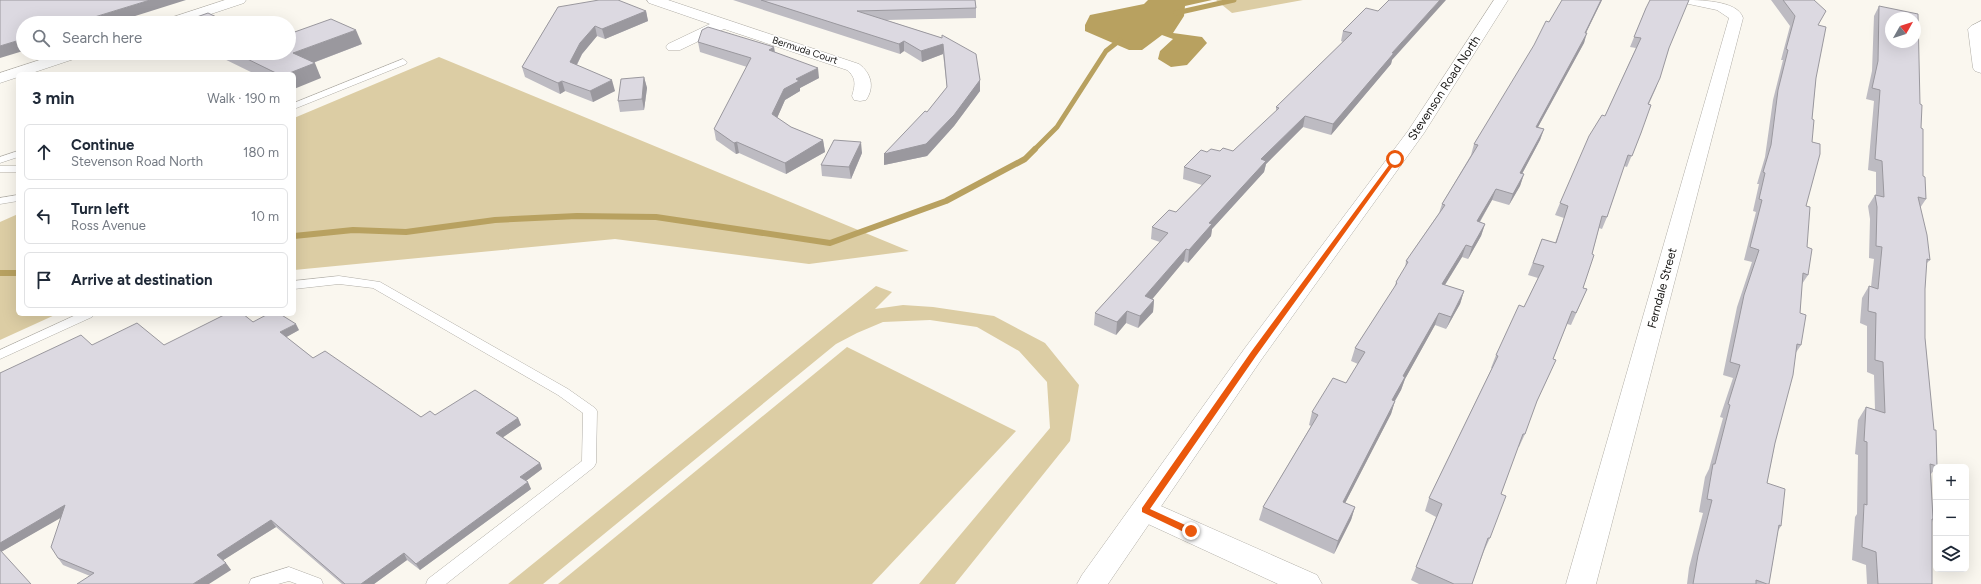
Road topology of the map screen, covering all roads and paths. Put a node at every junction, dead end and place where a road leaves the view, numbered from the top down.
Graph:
1 (238, 0) edge
2 (654, 0) edge
3 (1501, 0) edge
4 (1689, 0) edge
5 (190, 16) edge
6 (724, 23) junction
7 (1981, 26) edge
8 (674, 47) dead end
9 (55, 60) edge
10 (403, 62) dead end
11 (1981, 68) edge
12 (18, 72) edge
13 (16, 73) edge
14 (0, 78) edge
15 (860, 96) dead end
16 (296, 105) edge
17 (16, 155) edge
18 (0, 160) edge
19 (0, 169) edge
20 (16, 169) edge
21 (16, 198) edge
22 (0, 201) edge
23 (296, 285) edge
24 (84, 316) edge
25 (0, 355) edge
26 (1144, 510) junction
27 (257, 584) edge
28 (315, 584) edge
29 (434, 584) edge
30 (1092, 584) edge
31 (1307, 584) edge
32 (1581, 584) edge

1 - 5 street
2 - 6 street, Bermuda Court
3 - 26 street, Stevenson Road North
4 - 32 street, Ferndale Street
6 - 8 street
6 - 15 street, Bermuda Court
7 - 11 street
9 - 12 street
10 - 16 lane
13 - 14 street
17 - 18 lane
19 - 20 lane
21 - 22 lane
23 - 29 lane
24 - 25 lane
26 - 30 street, Stevenson Road North
26 - 31 street
27 - 28 lane

